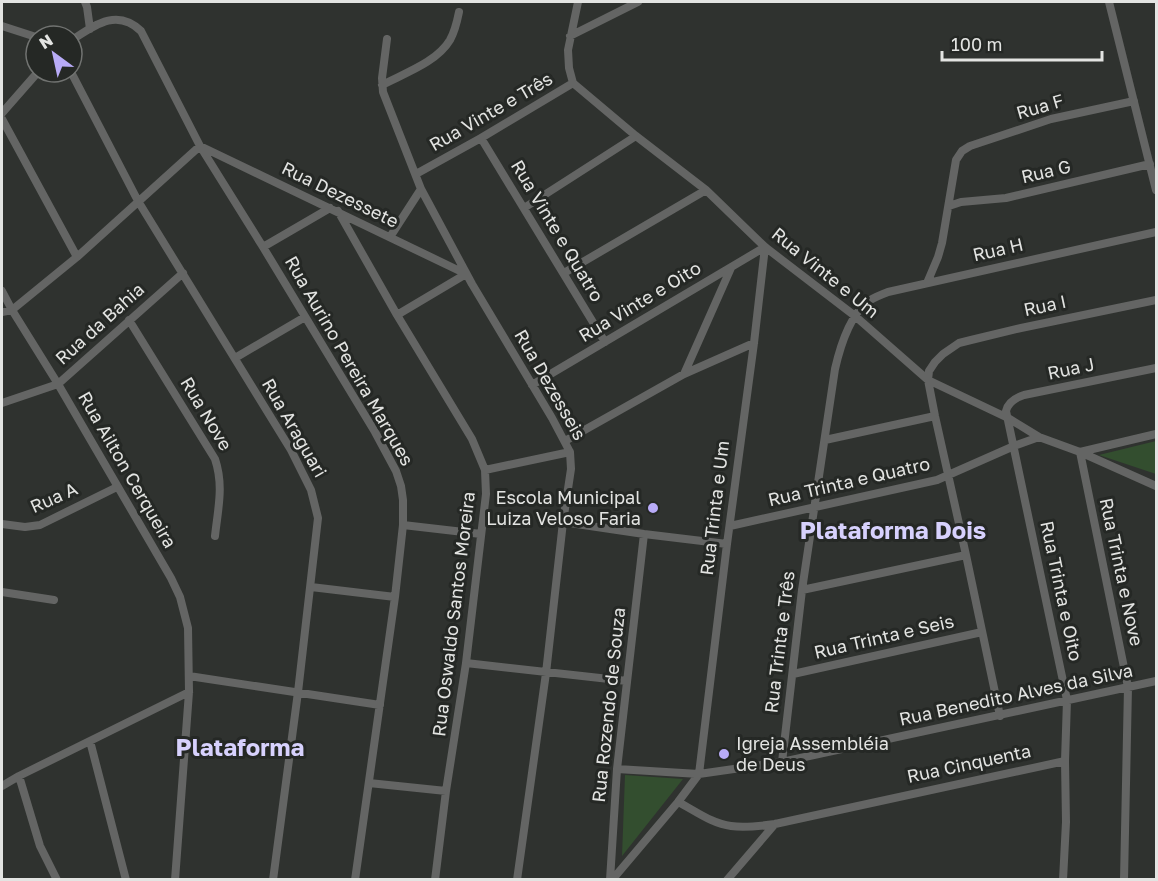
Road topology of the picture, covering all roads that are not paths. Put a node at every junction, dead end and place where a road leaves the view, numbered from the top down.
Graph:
1 (85, 2) edge
2 (578, 2) edge
3 (638, 2) edge
4 (1110, 2) edge
5 (459, 12) dead end
6 (2, 26) edge
7 (90, 28) junction
8 (84, 32) edge
9 (24, 33) edge
10 (570, 36) junction
11 (387, 39) dead end
12 (573, 83) junction
13 (28, 84) edge
14 (77, 84) edge
15 (382, 85) junction
16 (1134, 101) junction
17 (2, 114) edge
18 (2, 119) edge
19 (636, 136) junction
20 (481, 138) junction
21 (200, 146) junction
22 (1150, 164) junction
23 (416, 174) junction
24 (420, 189) junction
25 (706, 190) junction
26 (1156, 190) edge
27 (138, 201) junction
28 (948, 206) junction
29 (524, 208) junction
30 (334, 210) junction
31 (1156, 232) edge
32 (390, 237) junction
33 (264, 247) junction
34 (765, 247) junction
35 (77, 257) junction
36 (731, 266) junction
37 (183, 273) junction
38 (564, 273) junction
39 (466, 274) junction
40 (927, 284) junction
41 (2, 291) edge
42 (1156, 300) edge
43 (12, 310) junction
44 (2, 312) edge
45 (398, 315) junction
46 (855, 316) junction
47 (305, 317) junction
48 (129, 320) junction
49 (605, 342) junction
50 (754, 343) junction
51 (235, 358) junction
52 (1156, 368) edge
53 (684, 374) junction
54 (928, 380) junction
55 (58, 384) junction
56 (532, 386) junction
57 (2, 403) edge
58 (935, 416) junction
59 (1008, 418) junction
60 (1156, 434) edge
61 (1039, 437) junction
62 (825, 440) junction
63 (565, 441) junction
64 (1014, 446) junction
65 (570, 452) junction
66 (1080, 452) junction
67 (485, 470) junction
68 (948, 476) junction
69 (117, 487) junction
70 (1156, 488) edge
71 (814, 507) junction
72 (563, 522) junction
73 (2, 524) edge
74 (403, 525) junction
75 (730, 526) junction
76 (481, 534) junction
77 (644, 534) junction
78 (215, 536) dead end
79 (727, 544) junction
80 (966, 555) junction
81 (310, 587) junction
82 (802, 590) junction
83 (2, 592) edge
84 (395, 597) junction
85 (54, 600) dead end
86 (982, 632) junction
87 (466, 663) junction
88 (546, 673) junction
89 (793, 674) junction
90 (189, 676) junction
91 (627, 681) junction
92 (1156, 681) edge
93 (1128, 687) junction
94 (189, 692) junction
95 (298, 692) junction
96 (1067, 700) junction
97 (380, 705) junction
98 (1000, 716) junction
99 (90, 741) junction
100 (1065, 761) junction
101 (782, 762) junction
102 (617, 769) junction
103 (699, 774) junction
104 (19, 776) junction
105 (369, 783) junction
106 (2, 786) edge
107 (446, 791) junction
108 (678, 802) junction
109 (775, 824) junction
110 (57, 879) edge
111 (126, 879) edge
112 (175, 879) edge
113 (273, 879) edge
114 (355, 879) edge
115 (435, 879) edge
116 (517, 879) edge
117 (611, 879) edge
118 (727, 879) edge
119 (1063, 879) edge
120 (1124, 879) edge

1 - 7 street
2 - 10 street, Rua Vinte e Três
3 - 10 street
4 - 16 street
5 - 15 street
6 - 9 street
7 - 8 street
7 - 21 street, Rua Aurino Pereira Marques
10 - 12 street, Rua Vinte e Três
11 - 15 street, Rua Dezesseis
12 - 19 street, Rua Vinte e Um
12 - 20 street, Rua Vinte e Três
13 - 17 street
14 - 27 street, Rua Araguari
15 - 23 street, Rua Dezesseis
16 - 22 street
16 - 28 street, Rua F
18 - 35 street
19 - 25 street, Rua Vinte e Um
19 - 29 street
20 - 23 street, Rua Vinte e Três
20 - 29 street, Rua Vinte e Quatro
21 - 27 street
21 - 30 street, Rua Dezessete
21 - 33 street, Rua Aurino Pereira Marques
22 - 26 street
22 - 28 street, Rua G
23 - 24 street, Rua Dezesseis
24 - 32 street
24 - 39 street, Rua Dezesseis
25 - 34 street, Rua Vinte e Um
25 - 38 street
27 - 35 street
27 - 37 street, Rua Araguari
28 - 40 street
29 - 38 street, Rua Vinte e Quatro
30 - 32 street, Rua Dezessete
30 - 33 street
30 - 45 street, Rua Oswaldo Santos Moreira
31 - 40 street, Rua H
32 - 39 street, Rua Dezessete
33 - 47 street, Rua Aurino Pereira Marques
34 - 36 street, Rua Vinte e Oito
34 - 46 street, Rua Vinte e Um
34 - 50 street, Rua Trinta e Um
35 - 43 street
36 - 49 street, Rua Vinte e Oito
36 - 53 street
37 - 48 street, Rua da Bahia
37 - 51 street, Rua Araguari
38 - 49 street, Rua Vinte e Quatro
39 - 45 street
39 - 56 street, Rua Dezesseis
40 - 46 street, Rua H
41 - 43 street, Rua Ailton Cerqueira
42 - 54 street, Rua I
43 - 44 street
43 - 55 street, Rua Ailton Cerqueira
45 - 67 street, Rua Oswaldo Santos Moreira
46 - 54 street, Rua Vinte e Um
46 - 62 street, Rua Trinta e Três
47 - 51 street
47 - 74 street, Rua Aurino Pereira Marques
48 - 55 street, Rua da Bahia
48 - 78 street, Rua Nove
49 - 56 street, Rua Vinte e Oito
50 - 53 street
50 - 75 street, Rua Trinta e Um
51 - 81 street, Rua Araguari
52 - 59 street, Rua J
53 - 63 street
54 - 58 street
54 - 59 street, Rua Vinte e Um
55 - 57 street, Rua da Bahia
55 - 69 street, Rua Ailton Cerqueira
56 - 63 street, Rua Dezesseis
58 - 62 street
58 - 68 street
59 - 61 street, Rua Vinte e Um
59 - 64 street, Rua Trinta e Oito
60 - 66 street
61 - 64 street, Rua Trinta e Quatro
61 - 66 street, Rua Vinte e Um
62 - 71 street, Rua Trinta e Três
63 - 65 street, Rua Dezesseis
64 - 68 street, Rua Trinta e Quatro
64 - 96 street, Rua Trinta e Oito
65 - 67 street
65 - 72 street, Rua Dezesseis
66 - 70 street, Rua Vinte e Um
66 - 93 street, Rua Trinta e Nove
67 - 76 street, Rua Oswaldo Santos Moreira
68 - 71 street, Rua Trinta e Quatro
68 - 80 street
69 - 73 street, Rua A
69 - 90 street, Rua Ailton Cerqueira
71 - 75 street, Rua Trinta e Quatro
71 - 82 street, Rua Trinta e Três
72 - 77 street
72 - 88 street, Rua Dezesseis
74 - 76 street
74 - 84 street, Rua Aurino Pereira Marques
75 - 79 street, Rua Trinta e Um
76 - 87 street, Rua Oswaldo Santos Moreira
77 - 79 street
77 - 91 street, Rua Rozendo de Souza
79 - 103 street, Rua Trinta e Um
80 - 82 street
80 - 86 street
81 - 84 street
81 - 95 street, Rua Araguari
82 - 89 street, Rua Trinta e Três
83 - 85 street
84 - 97 street, Rua Aurino Pereira Marques
86 - 89 street, Rua Trinta e Seis
86 - 98 street
87 - 88 street
87 - 107 street, Rua Oswaldo Santos Moreira
88 - 91 street
88 - 116 street, Rua Dezesseis
89 - 101 street, Rua Trinta e Três
90 - 94 street, Rua Ailton Cerqueira
90 - 95 street
91 - 102 street, Rua Rozendo de Souza
92 - 93 street, Rua Benedito Alves da Silva
93 - 96 street, Rua Benedito Alves da Silva
93 - 120 street, Rua Trinta e Nove
94 - 99 street
94 - 112 street, Rua Ailton Cerqueira
95 - 97 street
95 - 113 street, Rua Araguari
96 - 98 street, Rua Benedito Alves da Silva
96 - 100 street, Rua Trinta e Oito
97 - 105 street, Rua Aurino Pereira Marques
98 - 101 street, Rua Benedito Alves da Silva
99 - 104 street
99 - 111 street
100 - 109 street, Rua Cinquenta
100 - 119 street, Rua Trinta e Oito
101 - 103 street, Rua Benedito Alves da Silva
102 - 103 street, Rua Benedito Alves da Silva
102 - 117 street, Rua Rozendo de Souza
103 - 108 street
104 - 106 street
104 - 110 street
105 - 107 street
105 - 114 street, Rua Aurino Pereira Marques
107 - 115 street, Rua Oswaldo Santos Moreira
108 - 109 street, Rua Cinquenta
108 - 117 street
109 - 118 street

